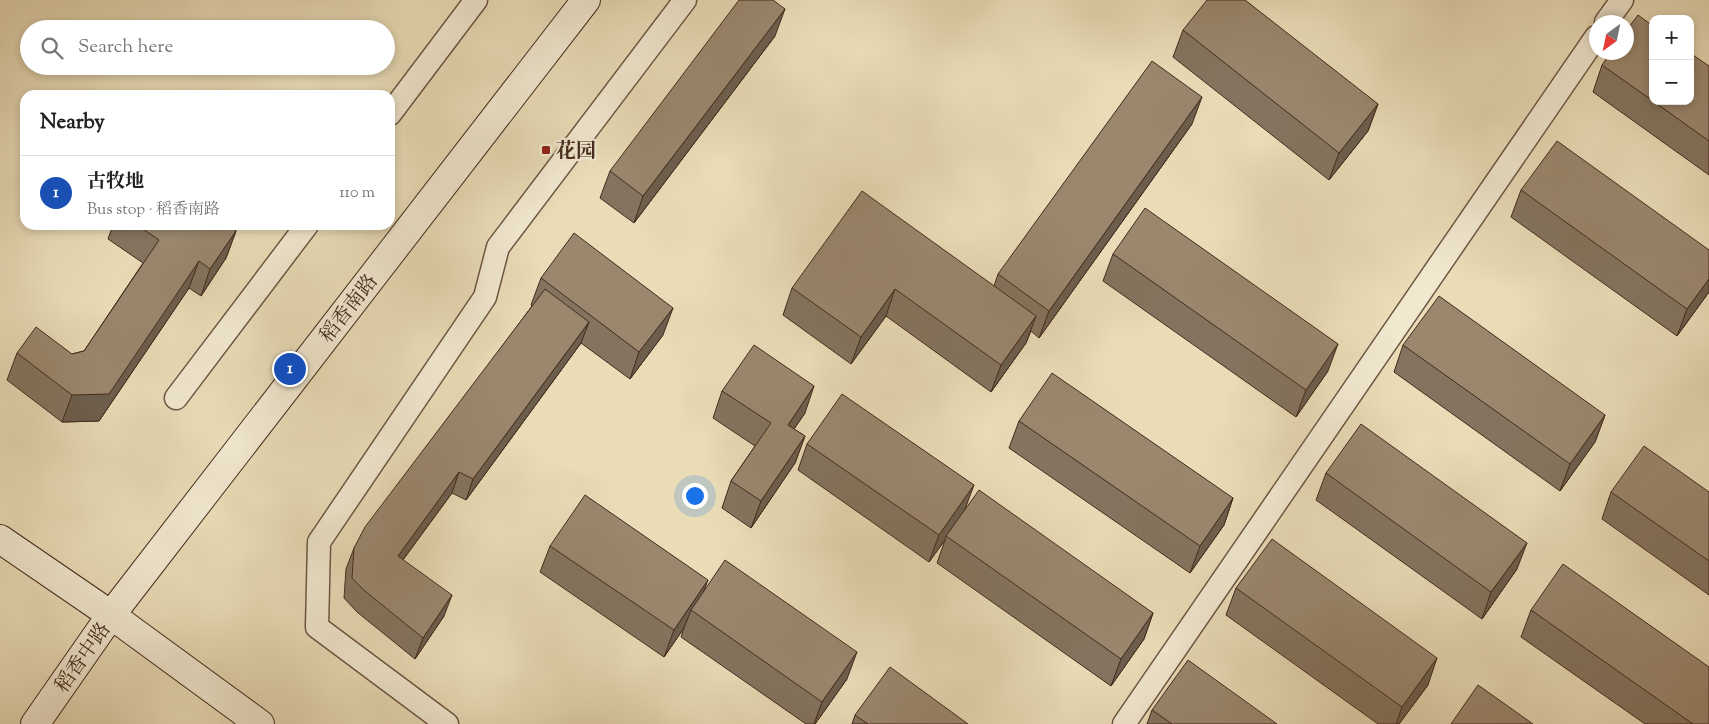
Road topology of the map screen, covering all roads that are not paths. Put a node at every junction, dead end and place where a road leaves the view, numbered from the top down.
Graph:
1 (476, 0) edge
2 (586, 0) edge
3 (685, 0) edge
4 (1622, 0) edge
5 (1611, 15) edge
6 (1589, 47) edge
7 (395, 107) edge
8 (302, 230) edge
9 (176, 398) dead end
10 (0, 539) edge
11 (111, 615) junction
12 (35, 724) edge
13 (260, 724) edge
14 (447, 724) edge
15 (1124, 724) edge

1 - 7 street
2 - 11 main road, 稻香南路
3 - 14 street
4 - 5 street
6 - 15 street
8 - 9 street
10 - 11 main road
11 - 12 main road, 稻香中路
11 - 13 main road

